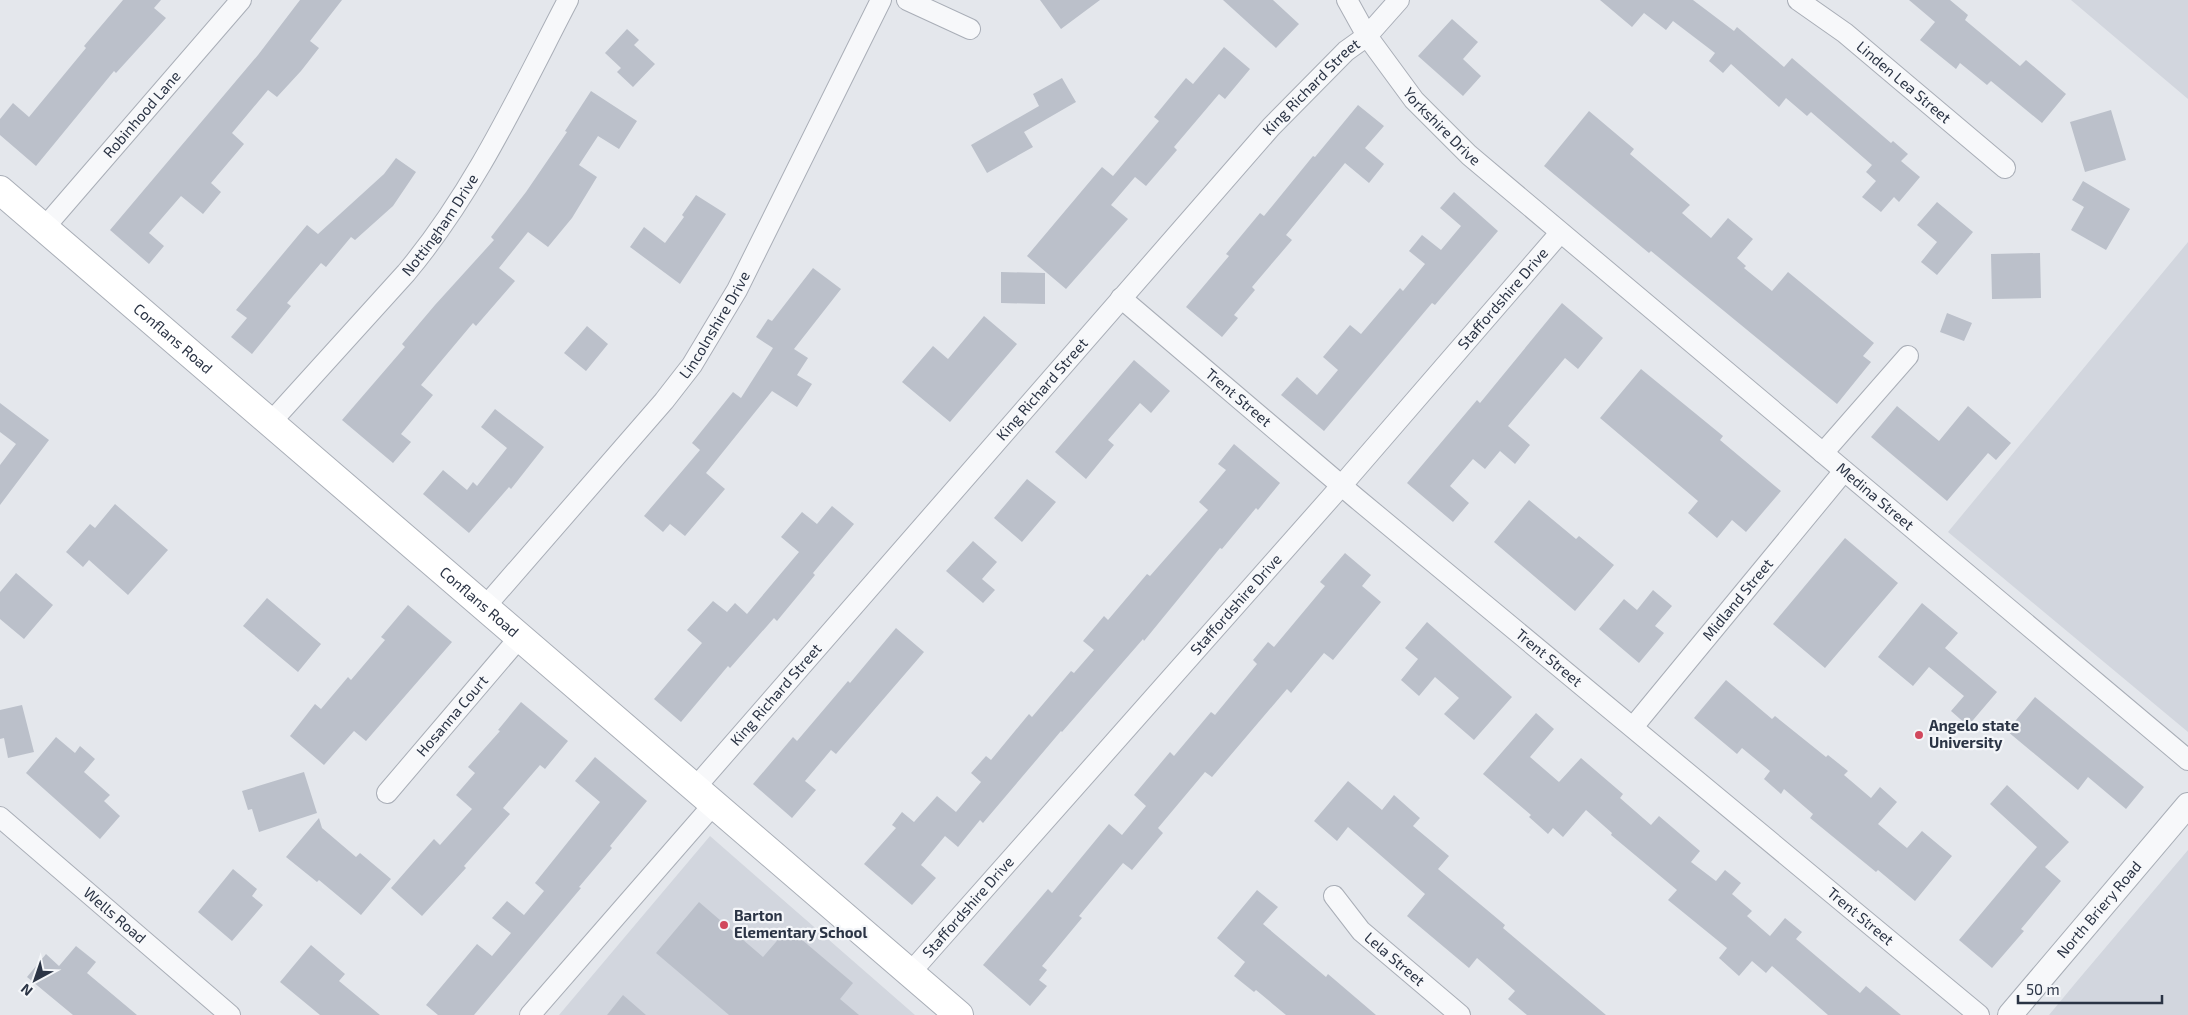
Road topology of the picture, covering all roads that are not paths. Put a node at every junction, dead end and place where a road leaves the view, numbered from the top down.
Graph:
1 (241, 0) edge
2 (568, 0) edge
3 (882, 0) edge
4 (907, 0) edge
5 (1347, 0) edge
6 (1399, 0) edge
7 (1798, 0) edge
8 (970, 29) dead end
9 (1367, 36) junction
10 (2005, 168) dead end
11 (0, 190) edge
12 (44, 228) junction
13 (1560, 233) junction
14 (1120, 298) junction
15 (1908, 356) dead end
16 (271, 422) junction
17 (1823, 453) junction
18 (1844, 471) junction
19 (1342, 486) junction
20 (484, 608) junction
21 (519, 638) junction
22 (1632, 728) junction
23 (2188, 760) edge
24 (387, 793) dead end
25 (704, 797) junction
26 (2188, 805) edge
27 (0, 816) edge
28 (1334, 896) dead end
29 (910, 973) junction
30 (230, 1015) edge
31 (530, 1015) edge
32 (959, 1015) edge
33 (1460, 1015) edge
34 (1979, 1015) edge
35 (2010, 1015) edge

1 - 12 street, Robinhood Lane
2 - 16 street, Nottingham Drive
3 - 20 street, Lincolnshire Drive
4 - 8 street
5 - 9 street, Yorkshire Drive
6 - 9 street, King Richard Street
7 - 10 street, Linden Lea Street
9 - 13 street, Yorkshire Drive
9 - 14 street, King Richard Street
11 - 12 main road, Conflans Road
12 - 16 main road, Conflans Road
13 - 17 street, Medina Street
13 - 19 street, Staffordshire Drive
14 - 19 street, Trent Street
14 - 25 street, King Richard Street
15 - 17 street
16 - 20 main road, Conflans Road
17 - 18 street, Medina Street
18 - 22 street, Midland Street
18 - 23 street, Medina Street
19 - 22 street, Trent Street
19 - 29 street, Staffordshire Drive
20 - 21 main road, Conflans Road
21 - 24 street, Hosanna Court
21 - 25 main road, Conflans Road
22 - 34 street, Trent Street
25 - 29 main road, Conflans Road
25 - 31 street, King Richard Street
26 - 35 street, North Briery Road
27 - 30 street, Wells Road
28 - 33 street, Lela Street
29 - 32 main road, Conflans Road

